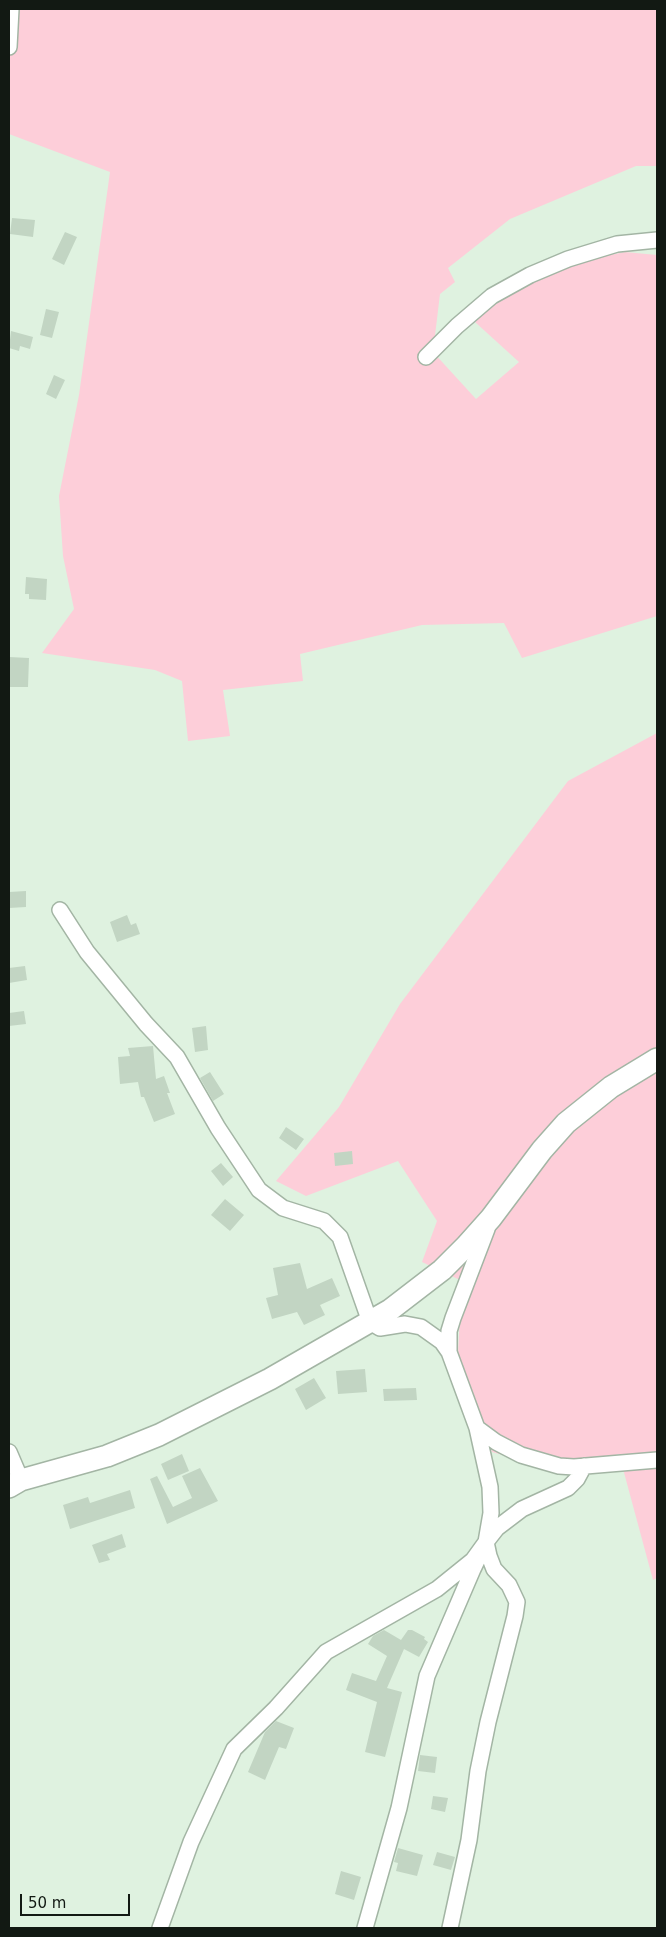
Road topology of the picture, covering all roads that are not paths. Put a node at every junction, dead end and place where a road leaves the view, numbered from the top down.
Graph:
1 (11, 9) edge
2 (9, 47) edge
3 (657, 240) edge
4 (426, 357) dead end
5 (60, 910) dead end
6 (657, 1059) edge
7 (491, 1218) junction
8 (370, 1322) junction
9 (449, 1352) junction
10 (477, 1428) junction
11 (9, 1452) edge
12 (657, 1460) edge
13 (584, 1466) junction
14 (15, 1484) edge
15 (486, 1542) junction
16 (160, 1928) edge
17 (365, 1928) edge
18 (450, 1928) edge

1 - 2 street
3 - 4 street
5 - 8 street
6 - 7 street
7 - 8 street
7 - 9 street
8 - 9 street
8 - 14 street
9 - 10 street
10 - 13 street
10 - 15 street
11 - 14 street
12 - 13 street
13 - 15 street
15 - 16 street
15 - 17 street
15 - 18 street

